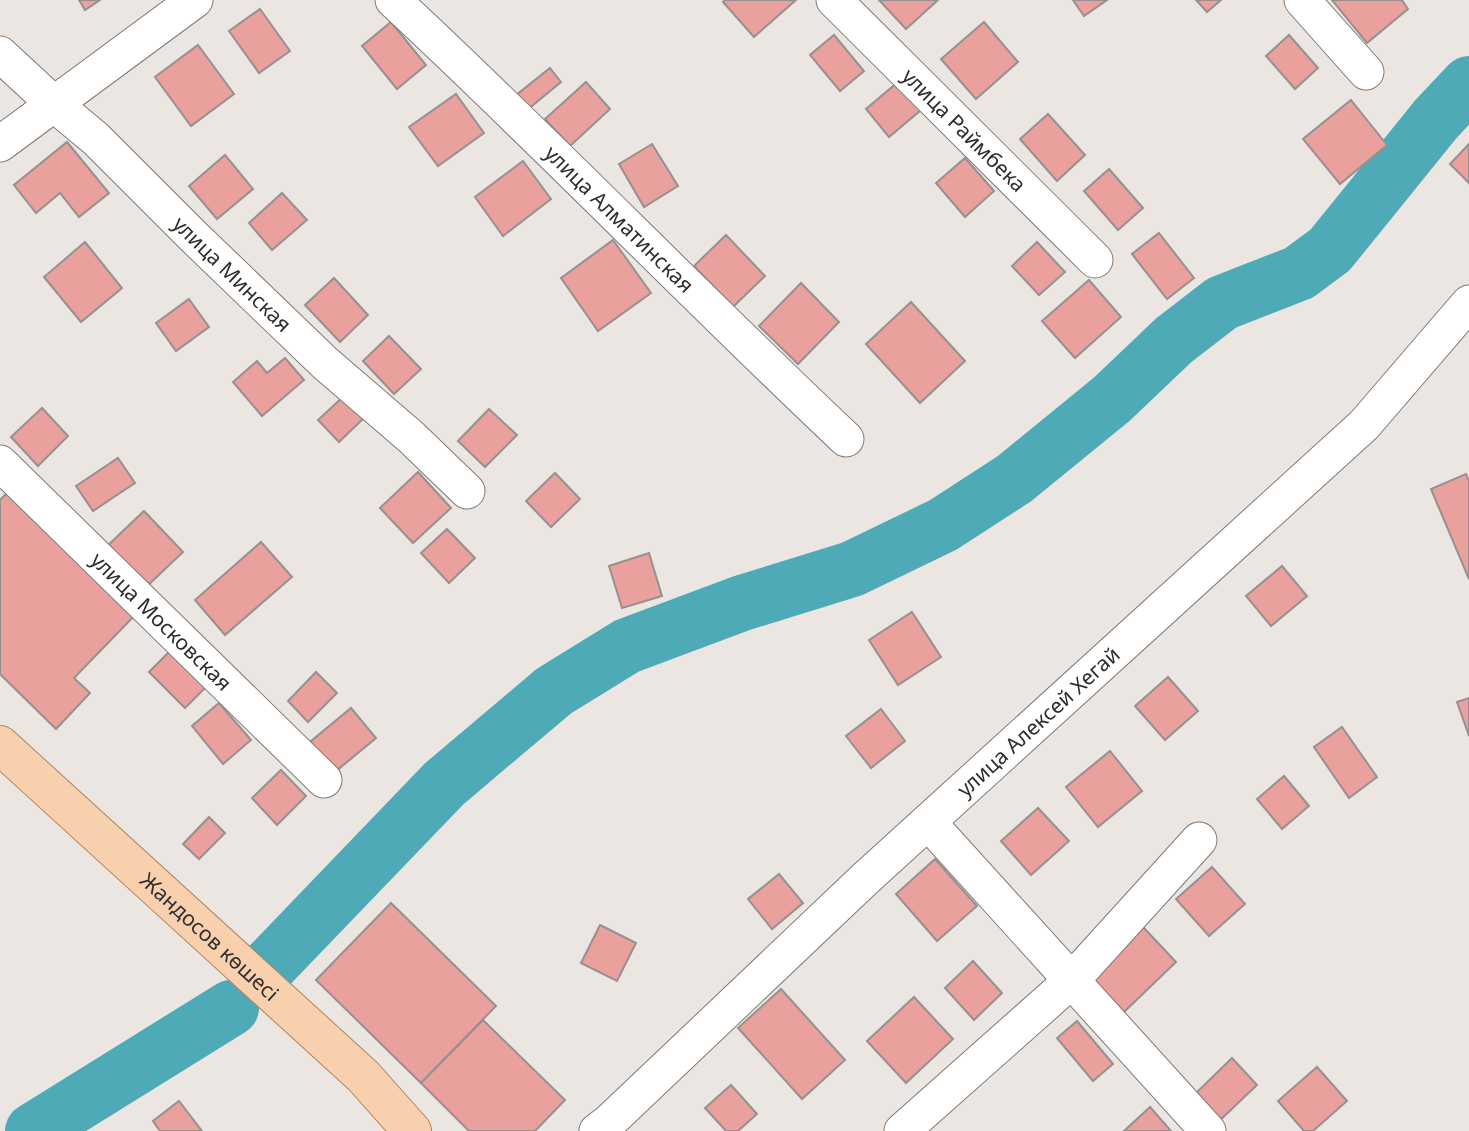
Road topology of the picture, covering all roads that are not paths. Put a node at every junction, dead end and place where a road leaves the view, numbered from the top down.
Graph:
1 (195, 0) edge
2 (393, 0) edge
3 (834, 0) edge
4 (1302, 0) edge
5 (0, 54) edge
6 (1366, 72) dead end
7 (54, 104) junction
8 (0, 144) edge
9 (1096, 260) dead end
10 (1469, 303) edge
11 (846, 439) dead end
12 (0, 463) edge
13 (467, 491) dead end
14 (0, 745) edge
15 (324, 780) dead end
16 (928, 822) junction
17 (1199, 841) dead end
18 (1071, 981) junction
19 (412, 1131) edge
20 (597, 1131) edge
21 (902, 1131) edge
22 (1208, 1131) edge

1 - 7 street
2 - 11 street, улица Алматинская
3 - 9 street, улица Раймбека
4 - 6 street
5 - 7 street, улица Минская
7 - 8 street
7 - 13 street, улица Минская
10 - 16 street, улица Алексей Хегай
12 - 15 street, улица Московская
14 - 19 main road, Жандосов көшесі
16 - 18 street
16 - 20 street, улица Алексей Хегай
17 - 18 street
18 - 21 street
18 - 22 street

